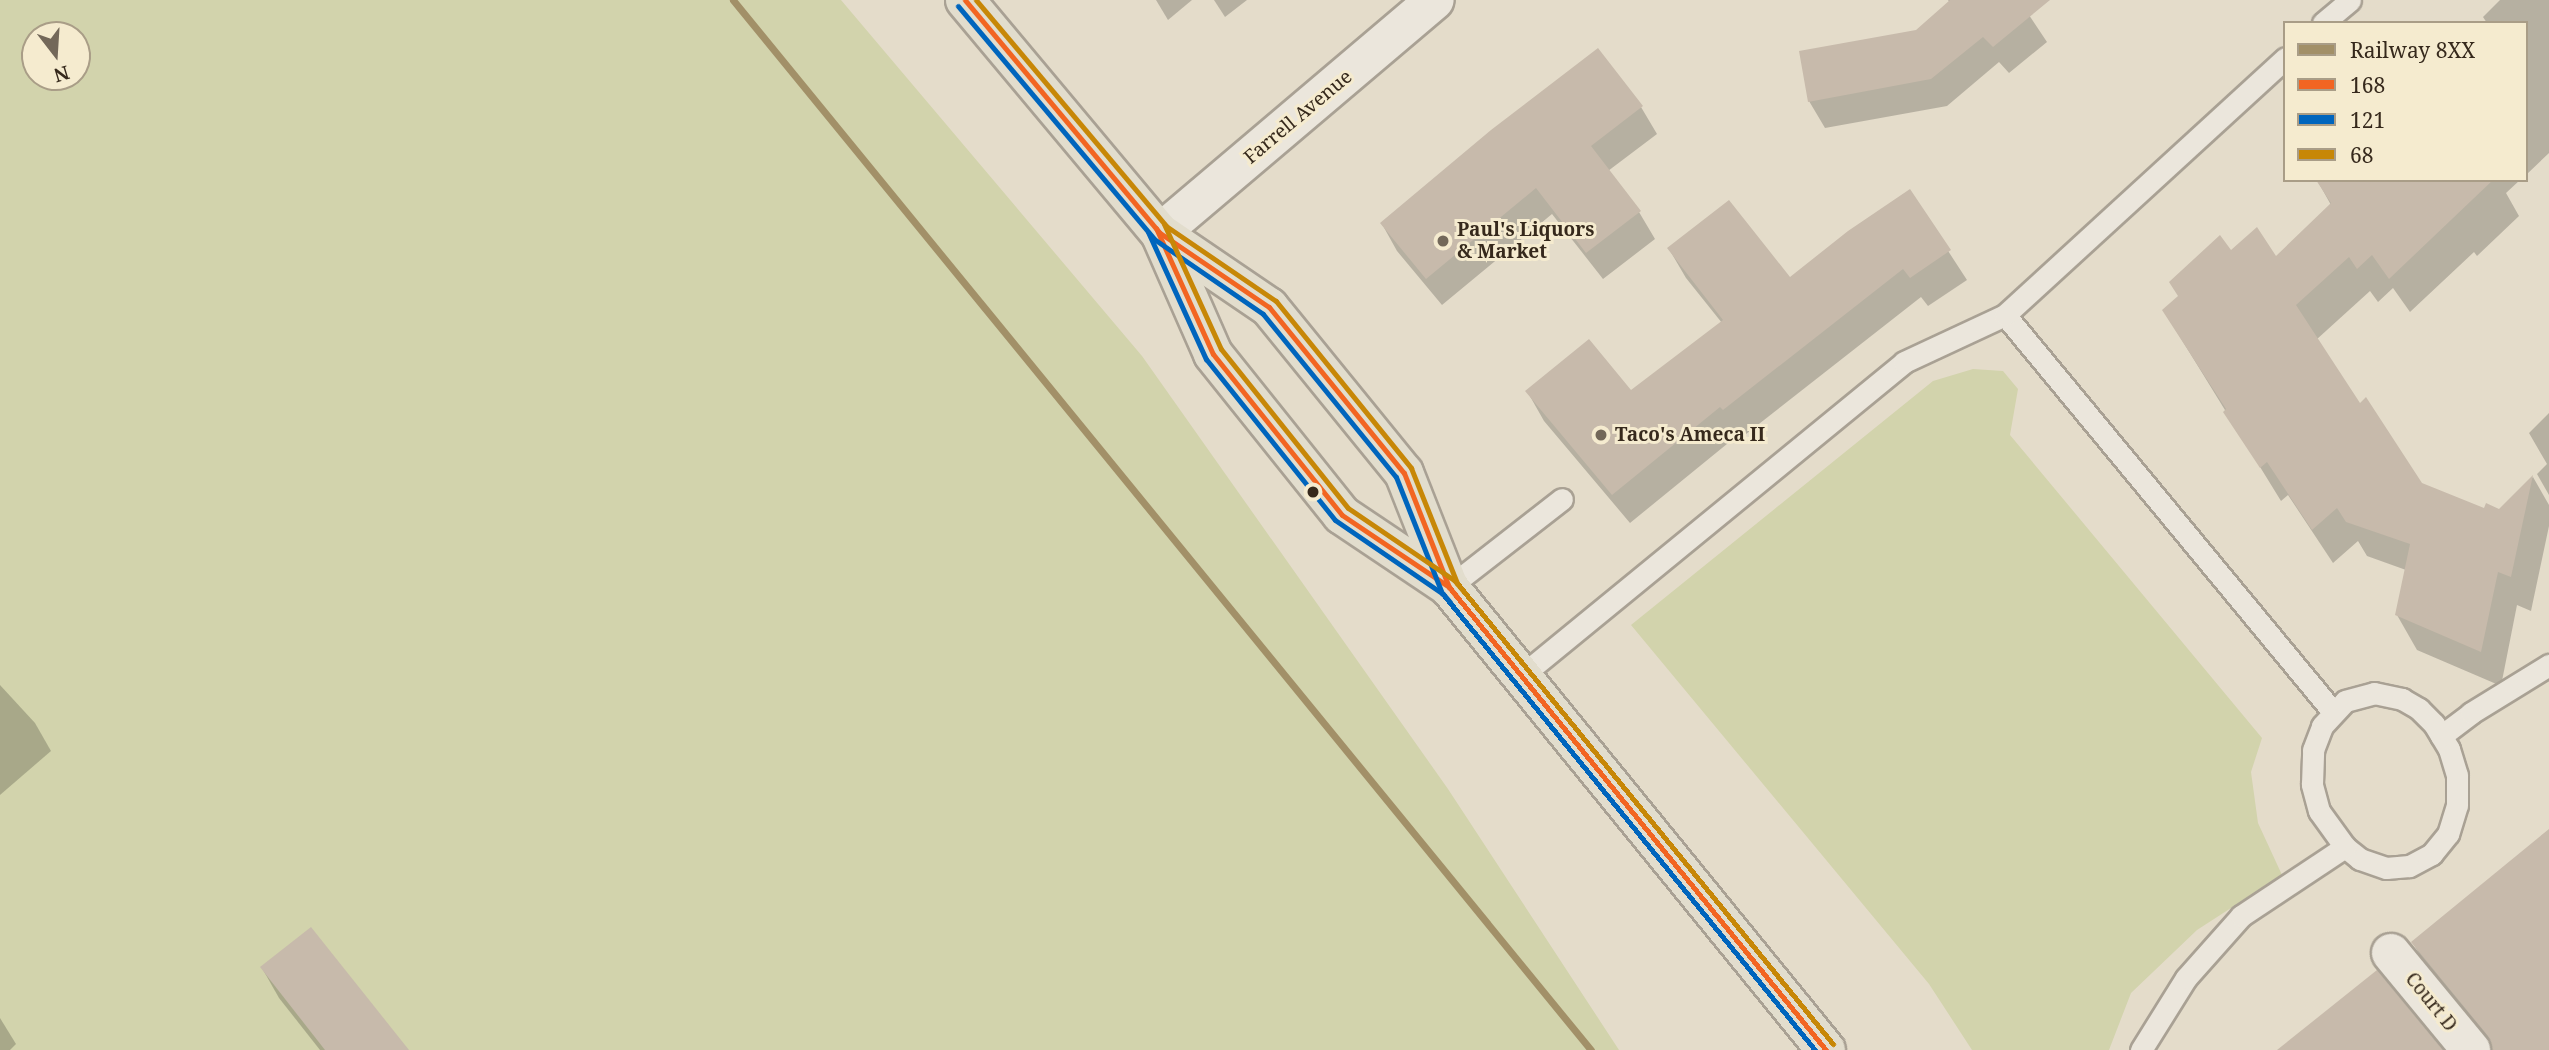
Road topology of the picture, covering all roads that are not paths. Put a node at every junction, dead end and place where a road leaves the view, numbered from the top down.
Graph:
1 (965, 0) edge
2 (1435, 0) edge
3 (2350, 0) edge
4 (2325, 21) edge
5 (2283, 60) edge
6 (1160, 233) junction
7 (2006, 315) junction
8 (1562, 499) dead end
9 (1449, 587) junction
10 (2549, 666) edge
11 (1521, 676) junction
12 (2334, 713) junction
13 (2441, 736) junction
14 (2345, 847) junction
15 (2391, 953) dead end
16 (1826, 1050) edge
17 (2141, 1050) edge
18 (2470, 1050) edge

1 - 6 main road
2 - 6 street, Farrell Avenue
3 - 4 lane
5 - 7 lane
6 - 9 main road
6 - 9 main road
7 - 11 lane
7 - 12 lane
8 - 9 lane
9 - 11 main road
10 - 13 lane
11 - 16 main road
12 - 13 lane
12 - 14 lane
13 - 14 lane
14 - 17 lane
15 - 18 street, Court D

